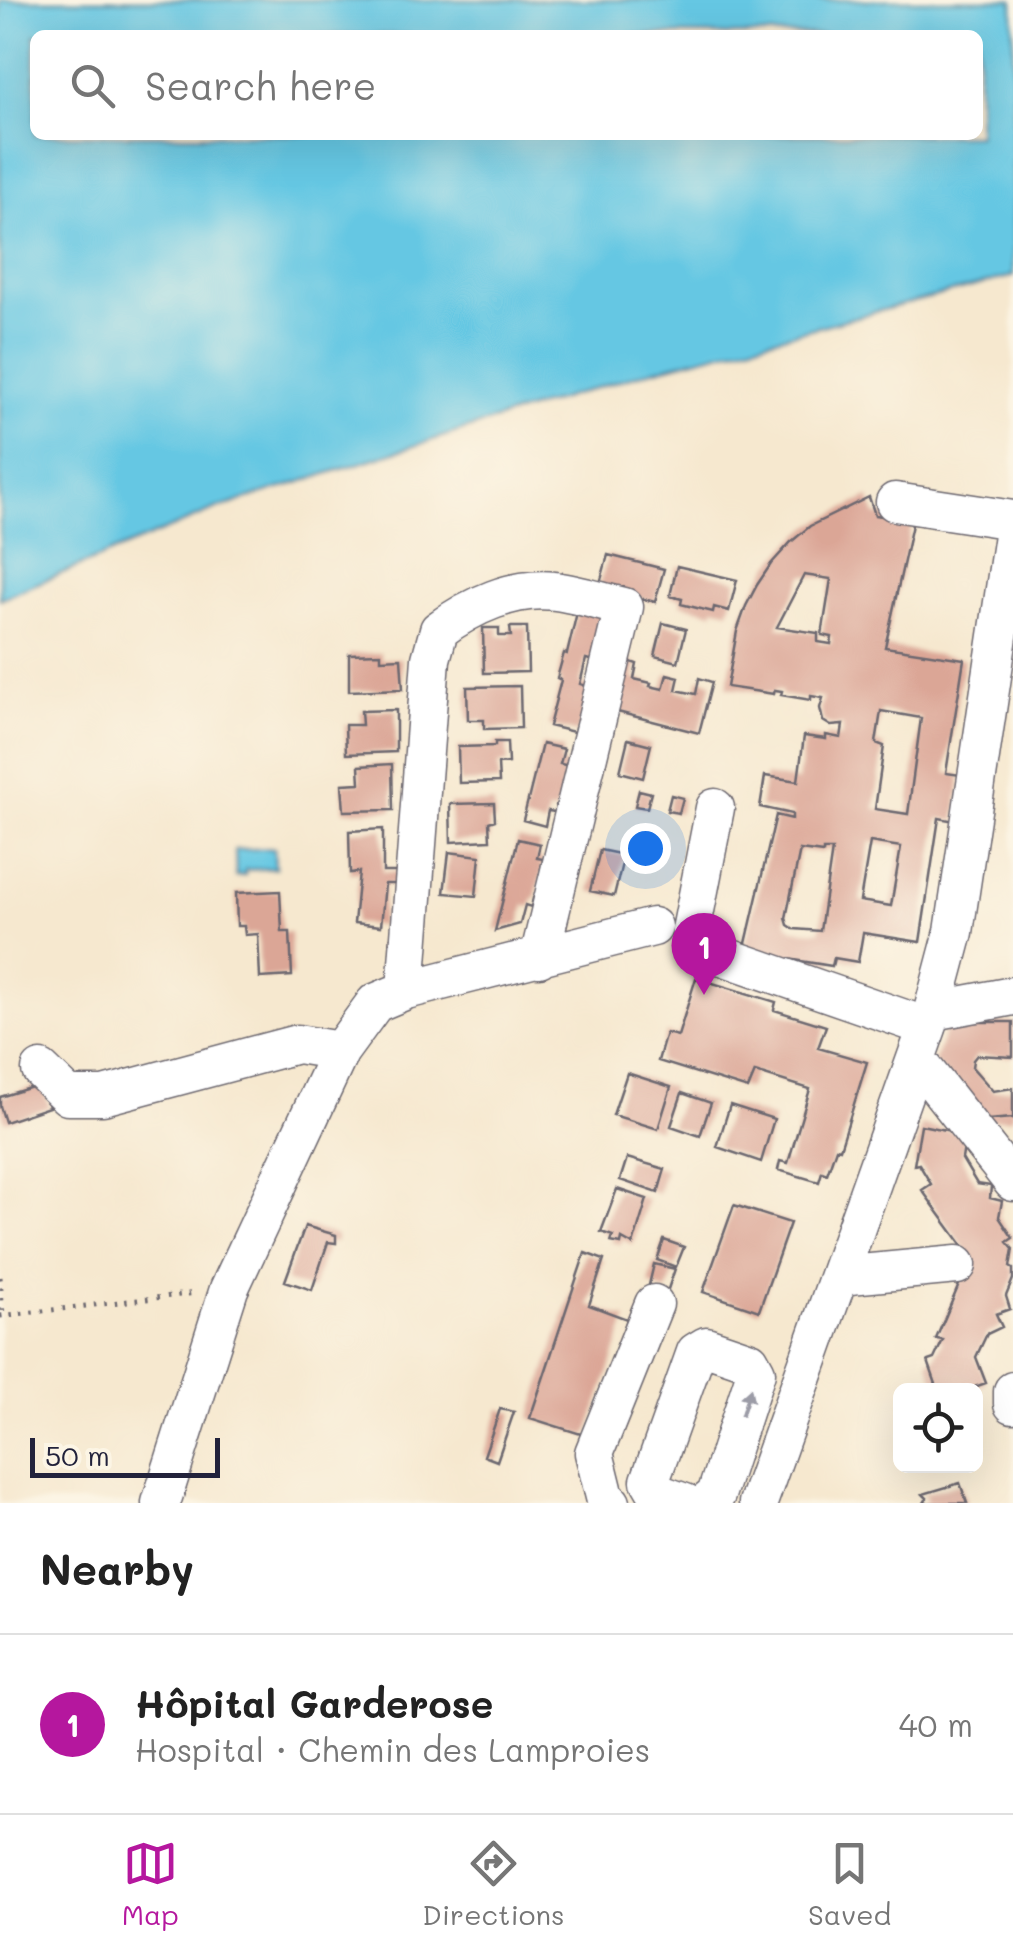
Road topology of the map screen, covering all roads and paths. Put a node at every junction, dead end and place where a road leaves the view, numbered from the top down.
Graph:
1 (895, 502) dead end
2 (1013, 520) edge
3 (1013, 535) edge
4 (715, 808) dead end
5 (653, 927) dead end
6 (538, 958) junction
7 (406, 990) junction
8 (1013, 996) edge
9 (926, 1032) junction
10 (340, 1051) junction
11 (41, 1070) dead end
12 (1013, 1182) edge
13 (957, 1266) dead end
14 (839, 1276) junction
15 (0, 1277) edge
16 (230, 1289) junction
17 (654, 1304) dead end
18 (2, 1316) edge
19 (1013, 1390) edge
20 (1013, 1404) edge
21 (160, 1503) edge
22 (610, 1503) edge
23 (759, 1503) edge

1 - 2 street
3 - 9 street
4 - 9 street
5 - 6 street
6 - 7 street
6 - 7 street
7 - 10 street
8 - 9 street
9 - 12 street
9 - 14 street
10 - 11 street
10 - 16 street
13 - 14 street
14 - 23 street
15 - 18 path
16 - 18 path
16 - 21 street
17 - 22 street
19 - 20 street

